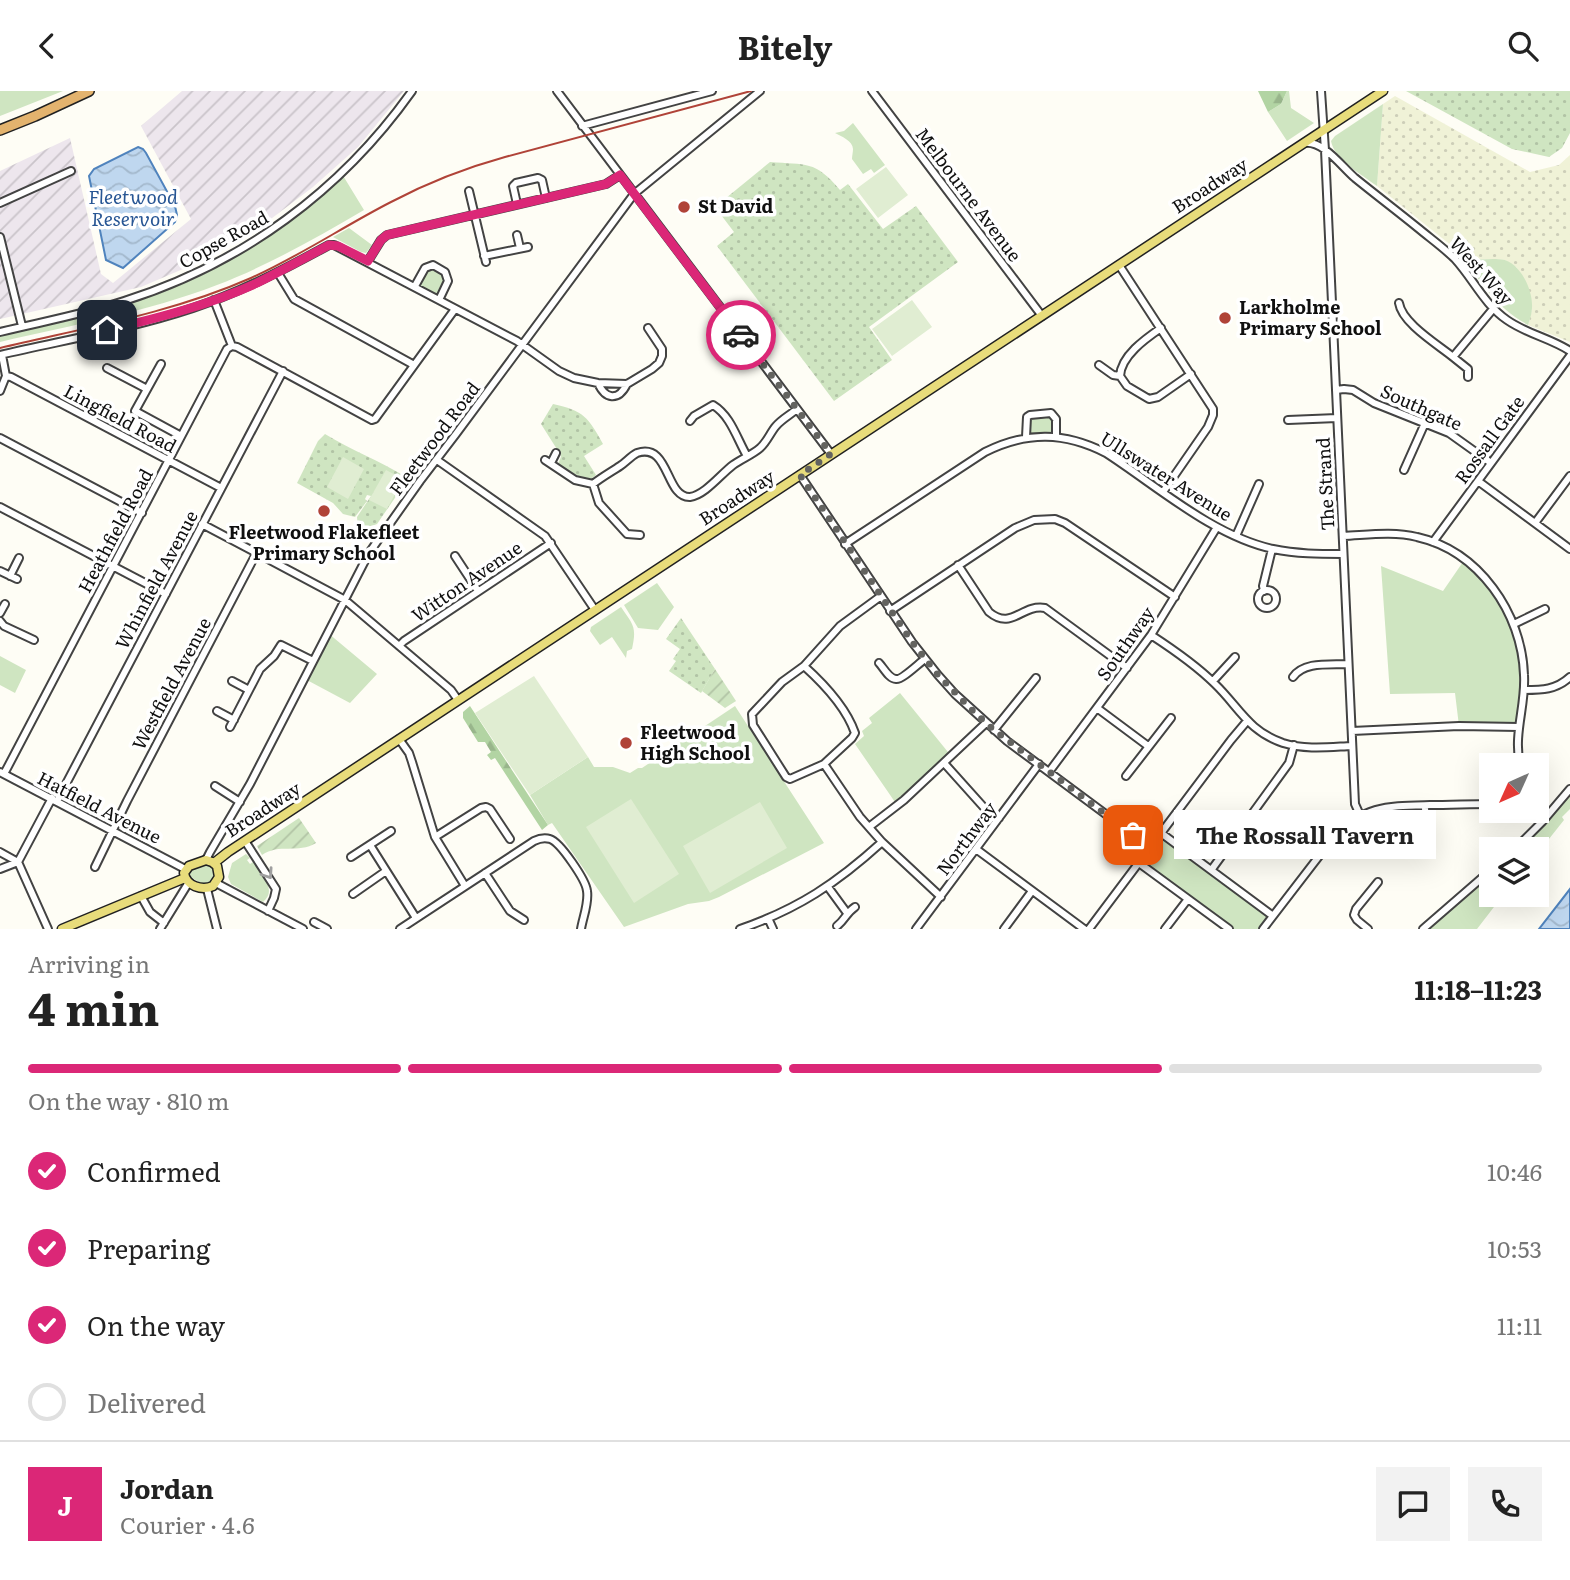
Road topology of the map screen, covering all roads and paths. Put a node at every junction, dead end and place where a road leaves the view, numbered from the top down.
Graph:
1 (89, 91) edge
2 (412, 91) edge
3 (556, 91) edge
4 (712, 91) edge
5 (760, 91) edge
6 (872, 91) edge
7 (1321, 91) edge
8 (1383, 91) edge
9 (582, 126) junction
10 (0, 130) edge
11 (1324, 131) junction
12 (1303, 143) junction
13 (1325, 149) junction
14 (1326, 166) junction
15 (71, 171) dead end
16 (1347, 171) junction
17 (620, 175) junction
18 (469, 191) dead end
19 (634, 194) junction
20 (546, 198) junction
21 (0, 203) edge
22 (517, 204) junction
23 (475, 214) junction
24 (517, 235) dead end
25 (0, 237) edge
26 (368, 261) junction
27 (1119, 265) junction
28 (278, 273) junction
29 (415, 286) junction
30 (214, 300) junction
31 (439, 300) junction
32 (1399, 303) dead end
33 (455, 309) junction
34 (1493, 309) junction
35 (1042, 316) junction
36 (22, 326) junction
37 (648, 328) dead end
38 (1161, 328) junction
39 (0, 332) edge
40 (523, 345) junction
41 (232, 346) junction
42 (1570, 353) edge
43 (1, 355) edge
44 (1453, 357) junction
45 (161, 364) dead end
46 (414, 365) junction
47 (1099, 365) dead end
48 (107, 368) dead end
49 (283, 371) junction
50 (1191, 374) junction
51 (6, 376) junction
52 (1120, 376) junction
53 (1468, 377) dead end
54 (598, 383) junction
55 (627, 384) junction
56 (147, 389) junction
57 (1336, 390) junction
58 (0, 391) edge
59 (797, 409) junction
60 (1337, 418) junction
61 (1288, 420) dead end
62 (690, 421) dead end
63 (1425, 423) junction
64 (181, 436) junction
65 (1026, 437) junction
66 (1056, 437) junction
67 (0, 438) edge
68 (556, 453) dead end
69 (831, 454) junction
70 (747, 456) junction
71 (437, 460) junction
72 (169, 461) junction
73 (1491, 463) junction
74 (1404, 470) dead end
75 (800, 475) junction
76 (1570, 476) edge
77 (1478, 481) junction
78 (593, 484) junction
79 (1259, 484) dead end
80 (221, 488) junction
81 (1163, 492) junction
82 (0, 507) edge
83 (142, 513) junction
84 (1535, 523) junction
85 (202, 524) junction
86 (1217, 527) junction
87 (640, 535) dead end
88 (1236, 536) junction
89 (1343, 536) junction
90 (1433, 542) junction
91 (551, 543) junction
92 (845, 544) junction
93 (1272, 548) junction
94 (1570, 549) edge
95 (257, 552) junction
96 (1343, 554) junction
97 (455, 556) dead end
98 (19, 558) dead end
99 (958, 565) junction
100 (113, 566) junction
101 (0, 571) edge
102 (10, 576) junction
103 (17, 579) dead end
104 (478, 591) junction
105 (1264, 591) dead end
106 (166, 594) junction
107 (881, 596) junction
108 (1175, 597) junction
109 (345, 600) junction
110 (5, 604) dead end
111 (1545, 609) dead end
112 (595, 610) junction
113 (890, 611) junction
114 (0, 613) edge
115 (0, 621) edge
116 (1514, 624) junction
117 (1151, 635) junction
118 (34, 641) dead end
119 (400, 646) junction
120 (1235, 657) dead end
121 (925, 659) junction
122 (313, 661) junction
123 (880, 663) dead end
124 (1348, 664) junction
125 (804, 666) junction
126 (1127, 668) junction
127 (1293, 677) dead end
128 (1570, 677) edge
129 (1036, 678) dead end
130 (232, 681) dead end
131 (1213, 681) junction
132 (1524, 689) junction
133 (249, 690) junction
134 (458, 700) junction
135 (1097, 708) junction
136 (217, 711) dead end
137 (1171, 718) dead end
138 (1247, 721) junction
139 (986, 723) junction
140 (1519, 727) junction
141 (994, 730) junction
142 (1352, 731) junction
143 (399, 739) junction
144 (1294, 745) junction
145 (1352, 746) junction
146 (1148, 747) junction
147 (1518, 753) edge
148 (944, 763) junction
149 (824, 764) junction
150 (1039, 764) junction
151 (1049, 772) junction
152 (2, 773) edge
153 (1126, 776) dead end
154 (215, 786) dead end
155 (1570, 789) edge
156 (54, 800) junction
157 (240, 802) junction
158 (1479, 804) edge
159 (1425, 806) junction
160 (1549, 814) edge
161 (1360, 815) junction
162 (999, 818) junction
163 (1541, 823) edge
164 (869, 827) junction
165 (113, 830) junction
166 (391, 831) dead end
167 (1161, 833) junction
168 (435, 837) junction
169 (1527, 837) edge
170 (510, 839) dead end
171 (245, 841) junction
172 (882, 842) junction
173 (370, 845) junction
174 (1150, 848) junction
175 (976, 849) junction
176 (1426, 850) dead end
177 (0, 852) edge
178 (351, 857) dead end
179 (18, 862) junction
180 (210, 862) junction
181 (1139, 863) junction
182 (95, 867) dead end
183 (0, 869) edge
184 (1212, 869) junction
185 (386, 871) junction
186 (485, 873) junction
187 (186, 877) junction
188 (1479, 880) edge
189 (1377, 882) dead end
190 (216, 883) junction
191 (465, 886) junction
192 (828, 887) junction
193 (207, 889) junction
194 (1032, 891) junction
195 (353, 894) dead end
196 (141, 896) junction
197 (941, 897) junction
198 (1188, 899) junction
199 (855, 907) dead end
200 (268, 911) junction
201 (846, 913) junction
202 (1273, 916) junction
203 (416, 918) junction
204 (768, 918) junction
205 (524, 920) dead end
206 (314, 922) dead end
207 (162, 926) edge
208 (837, 926) dead end
209 (48, 929) edge
210 (62, 929) edge
211 (216, 929) edge
212 (303, 929) edge
213 (327, 929) edge
214 (400, 929) edge
215 (581, 929) edge
216 (740, 929) edge
217 (773, 929) edge
218 (916, 929) edge
219 (1004, 929) edge
220 (1086, 929) edge
221 (1165, 929) edge
222 (1229, 929) edge
223 (1263, 929) edge
224 (1368, 929) edge
225 (1423, 929) edge

1 - 10 highway
2 - 36 street, Copse Road
3 - 9 street
4 - 9 street
5 - 19 street, Fleetwood Road
6 - 35 street, Melbourne Avenue
7 - 11 street, The Strand
8 - 11 main road, Broadway
9 - 17 street
11 - 12 main road, Broadway
11 - 13 street, The Strand
12 - 13 street
12 - 27 main road, Broadway
13 - 14 street, The Strand
13 - 16 street, West Way
14 - 16 street, West Way
14 - 57 street, The Strand
15 - 21 street
16 - 34 street, West Way
17 - 19 street
17 - 20 street
18 - 23 street
19 - 40 street, Fleetwood Road
19 - 59 street
20 - 22 street
20 - 22 street
22 - 23 street
23 - 24 street
23 - 26 street
25 - 36 street
26 - 28 street
26 - 29 street
27 - 35 main road, Broadway
27 - 38 street
28 - 30 street
28 - 46 street
29 - 31 street
29 - 31 street
30 - 41 street
30 - 43 street
31 - 33 street
32 - 44 street
33 - 40 street
33 - 46 street
34 - 42 street, West Way
34 - 44 street
35 - 69 main road, Broadway
36 - 39 street, Copse Road
37 - 55 street
38 - 50 street
38 - 52 street
40 - 54 street
40 - 71 street, Fleetwood Road
41 - 49 street
41 - 64 street, Heathfield Road
42 - 73 street, Rossall Gate
43 - 51 street
44 - 53 street
45 - 56 street
46 - 49 street
47 - 52 street
48 - 56 street
49 - 80 street, Whinfield Avenue
50 - 52 street
50 - 81 street
51 - 58 street
51 - 72 street, Lingfield Road
54 - 55 street
54 - 55 street
56 - 64 street
57 - 60 street, The Strand
57 - 63 street, Southgate
59 - 69 street
59 - 70 street
60 - 61 street
60 - 89 street, The Strand
62 - 70 street
63 - 73 street, Southgate
63 - 74 street
64 - 72 street, Heathfield Road
65 - 66 street, Ullswater Avenue
65 - 66 street
65 - 92 street, Ullswater Avenue
66 - 81 street, Ullswater Avenue
67 - 83 street
68 - 78 street
69 - 75 main road, Broadway
70 - 78 street
71 - 91 street
71 - 109 street, Fleetwood Road
72 - 80 street, Lingfield Road
72 - 83 street, Heathfield Road
73 - 77 street, Rossall Gate
75 - 92 street
75 - 112 main road, Broadway
76 - 84 street
77 - 84 street
77 - 90 street, Rossall Gate
78 - 87 street
79 - 88 street
80 - 85 street, Whinfield Avenue
81 - 86 street, Ullswater Avenue
82 - 100 street
83 - 100 street, Heathfield Road
84 - 94 street
85 - 95 street
85 - 106 street, Whinfield Avenue
86 - 88 street, Ullswater Avenue
86 - 108 street, Southway
88 - 93 street, Ullswater Avenue
89 - 90 street
89 - 96 street, The Strand
90 - 116 street
91 - 104 street, Witton Avenue
91 - 112 street
92 - 107 street
93 - 96 street, Ullswater Avenue
93 - 105 street
95 - 109 street
95 - 165 street, Westfield Avenue
96 - 124 street, The Strand
97 - 104 street
98 - 102 street
99 - 108 street
99 - 113 street
99 - 126 street
100 - 106 street
100 - 152 street, Heathfield Road
101 - 102 street
102 - 103 street
104 - 119 street, Witton Avenue
106 - 156 street, Whinfield Avenue
107 - 113 street
107 - 125 street
108 - 117 street, Southway
109 - 119 street
109 - 122 street, Fleetwood Road
110 - 114 street
111 - 116 street
112 - 134 main road, Broadway
113 - 121 street
115 - 118 street
116 - 132 street
117 - 126 street, Southway
117 - 131 street
119 - 134 street
120 - 131 street
121 - 123 street
121 - 139 street
122 - 133 street
122 - 157 street, Fleetwood Road
124 - 127 street
124 - 142 street, The Strand
125 - 149 street
125 - 149 street
126 - 135 street, Southway
128 - 132 street
129 - 141 street
130 - 133 street
131 - 138 street
132 - 140 street
133 - 136 street
134 - 143 main road, Broadway
135 - 146 street
135 - 151 street, Southway
137 - 146 street
138 - 144 street
138 - 167 street
139 - 141 street
139 - 148 street
140 - 142 street
140 - 147 street
141 - 150 street
142 - 145 street, The Strand
143 - 168 street
143 - 171 main road, Broadway
144 - 145 street
144 - 184 street
145 - 161 street, The Strand
146 - 153 street
148 - 162 street
148 - 164 street
149 - 164 street
150 - 151 street
150 - 162 street, Northway
151 - 174 street
152 - 156 street, Hatfield Avenue
154 - 157 street
155 - 160 street
156 - 165 street, Hatfield Avenue
156 - 179 street, Whinfield Avenue
157 - 180 street, Fleetwood Road
158 - 159 street
159 - 161 street
159 - 176 street
161 - 202 street
162 - 175 street, Northway
163 - 169 street
164 - 172 street
165 - 182 street, Westfield Avenue
165 - 187 street, Hatfield Avenue
166 - 173 street
167 - 174 street
167 - 184 street
168 - 170 street
168 - 191 street
171 - 180 main road, Broadway
171 -> 200 street
172 - 192 street
172 - 197 street
173 - 178 street
173 - 185 street
174 - 181 street
175 - 194 street
175 - 197 street, Northway
177 - 179 street
179 - 183 street
179 - 209 street
180 - 187 main road
180 - 190 main road
181 - 198 street
181 - 220 street
184 - 202 street
185 - 195 street
185 - 203 street
186 - 191 street
186 - 205 street
186 - 215 street
187 - 193 main road
187 - 196 main road
187 - 207 street
188 - 225 street
189 - 224 street
190 - 193 main road
190 - 200 street
191 - 203 street
192 - 201 street
192 - 204 street
193 - 211 street
194 - 219 street
194 - 220 street
196 - 207 street
196 - 210 main road
197 - 218 street, Northway
198 - 221 street
198 - 222 street
199 - 201 street
200 - 212 street
201 - 208 street
202 - 223 street
203 - 214 street
204 - 216 street
204 - 217 street
206 - 213 street

